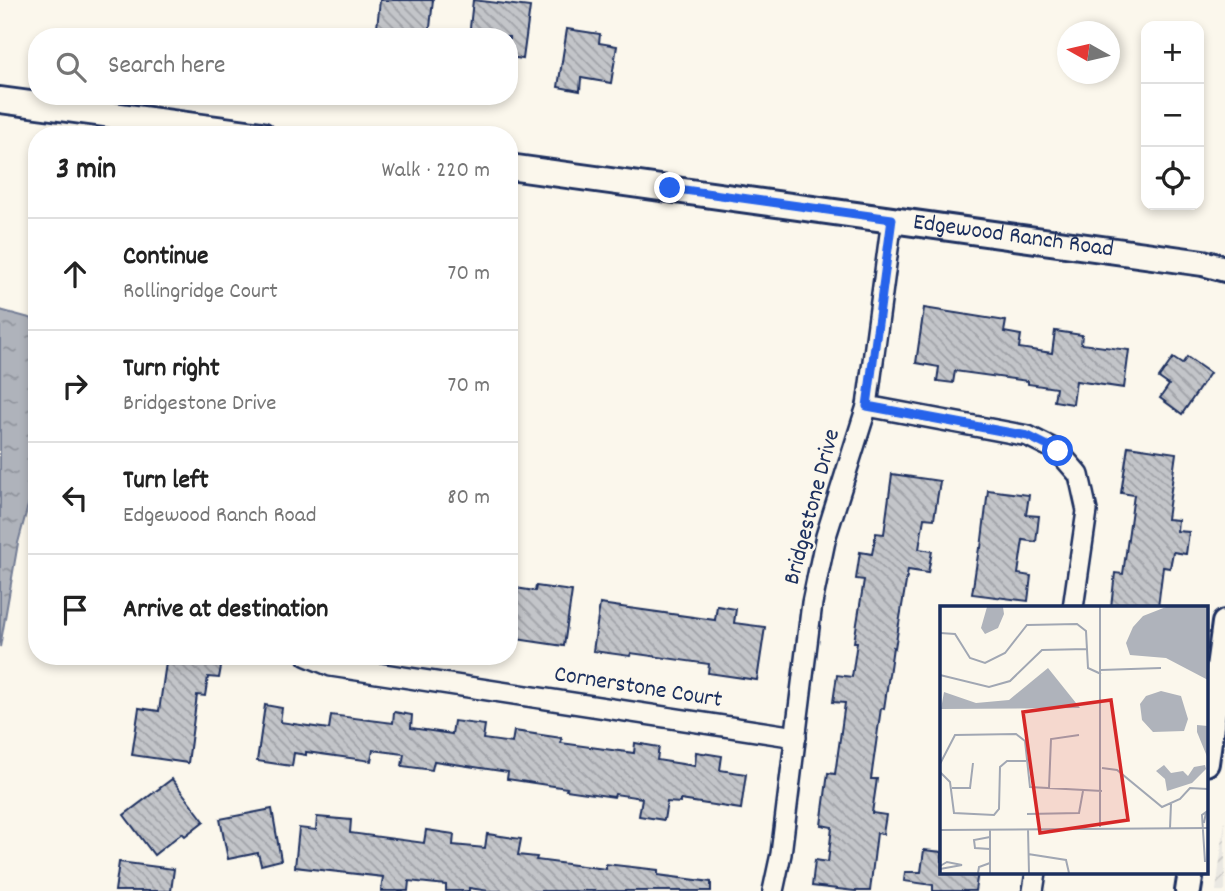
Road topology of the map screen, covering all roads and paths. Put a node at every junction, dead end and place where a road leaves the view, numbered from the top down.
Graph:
1 (0, 100) edge
2 (28, 104) edge
3 (37, 105) edge
4 (195, 126) edge
5 (518, 168) edge
6 (892, 219) junction
7 (1225, 269) edge
8 (867, 406) junction
9 (1073, 606) edge
10 (1225, 623) edge
11 (329, 665) edge
12 (796, 737) junction
13 (1208, 748) edge
14 (773, 891) edge

1 - 2 street
3 - 4 street
5 - 6 street, Edgewood Ranch Road
6 - 7 street, Edgewood Ranch Road
6 - 8 street, Bridgestone Drive
8 - 9 street
8 - 12 street, Bridgestone Drive
10 - 13 street
11 - 12 street, Cornerstone Court
12 - 14 street, Bridgestone Drive

